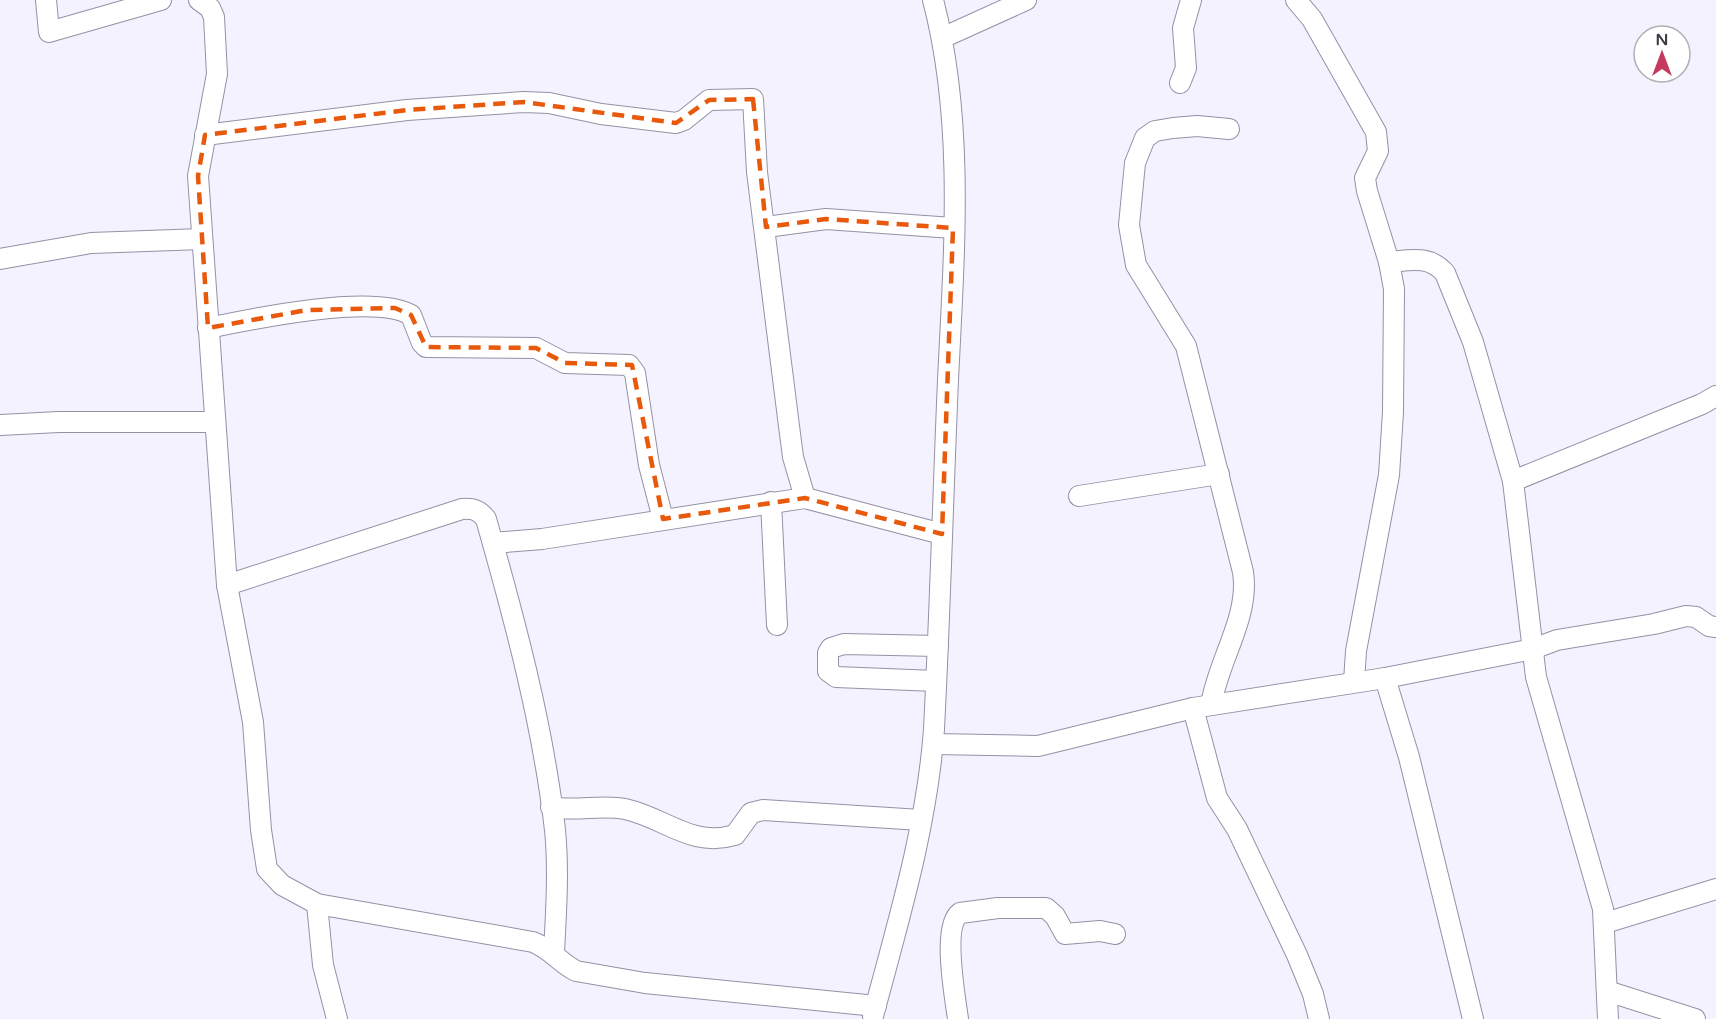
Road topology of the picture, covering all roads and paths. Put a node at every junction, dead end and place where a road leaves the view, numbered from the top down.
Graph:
1 (46, 0) edge
2 (160, 0) edge
3 (199, 0) edge
4 (933, 0) edge
5 (1026, 0) edge
6 (1191, 0) edge
7 (1296, 0) edge
8 (942, 38) junction
9 (1180, 83) dead end
10 (1229, 129) dead end
11 (205, 135) junction
12 (766, 227) junction
13 (953, 228) junction
14 (202, 239) junction
15 (0, 259) edge
16 (1389, 262) junction
17 (208, 328) junction
18 (1716, 396) edge
19 (215, 422) junction
20 (0, 425) edge
21 (1219, 474) junction
22 (1513, 481) junction
23 (1078, 496) dead end
24 (805, 498) junction
25 (771, 502) junction
26 (663, 519) junction
27 (942, 534) junction
28 (493, 543) junction
29 (227, 585) junction
30 (777, 626) dead end
31 (1716, 627) edge
32 (938, 646) junction
33 (1533, 649) junction
34 (1385, 678) junction
35 (936, 681) junction
36 (1354, 682) junction
37 (1202, 706) junction
38 (933, 744) junction
39 (551, 807) junction
40 (921, 820) junction
41 (1716, 889) edge
42 (317, 904) junction
43 (1605, 922) junction
44 (1115, 934) dead end
45 (554, 953) junction
46 (1608, 991) junction
47 (874, 1012) edge
48 (338, 1019) edge
49 (958, 1019) edge
50 (1319, 1019) edge
51 (1473, 1019) edge
52 (1608, 1019) edge
53 (1695, 1019) edge

1 - 2 street
3 - 11 street
4 - 8 street
5 - 8 street
6 - 9 street
7 - 16 street
8 - 13 street
10 - 21 street
11 - 12 street
11 - 14 street
12 - 13 street
12 - 24 street
13 - 27 street
14 - 15 street
14 - 17 street
16 - 22 street
16 - 36 street
17 - 19 street
17 - 26 street
18 - 22 street
19 - 20 street
19 - 29 street
21 - 23 street
21 - 37 street
22 - 33 street
24 - 25 street
24 - 27 street
25 - 26 street
25 - 30 street
26 - 28 street
27 - 32 street
28 - 29 street
28 - 39 street
29 - 42 street
31 - 33 street
32 - 35 street
32 - 35 street
33 - 34 street
33 - 43 street
34 - 36 street
34 - 51 street
35 - 38 street
36 - 37 street
37 - 38 street
37 - 50 street
38 - 40 street
39 - 40 street
39 - 45 street
40 - 47 street
41 - 43 street
42 - 45 street
42 - 48 street
43 - 46 street
44 - 49 street
45 - 47 street
46 - 52 street
46 - 53 street

